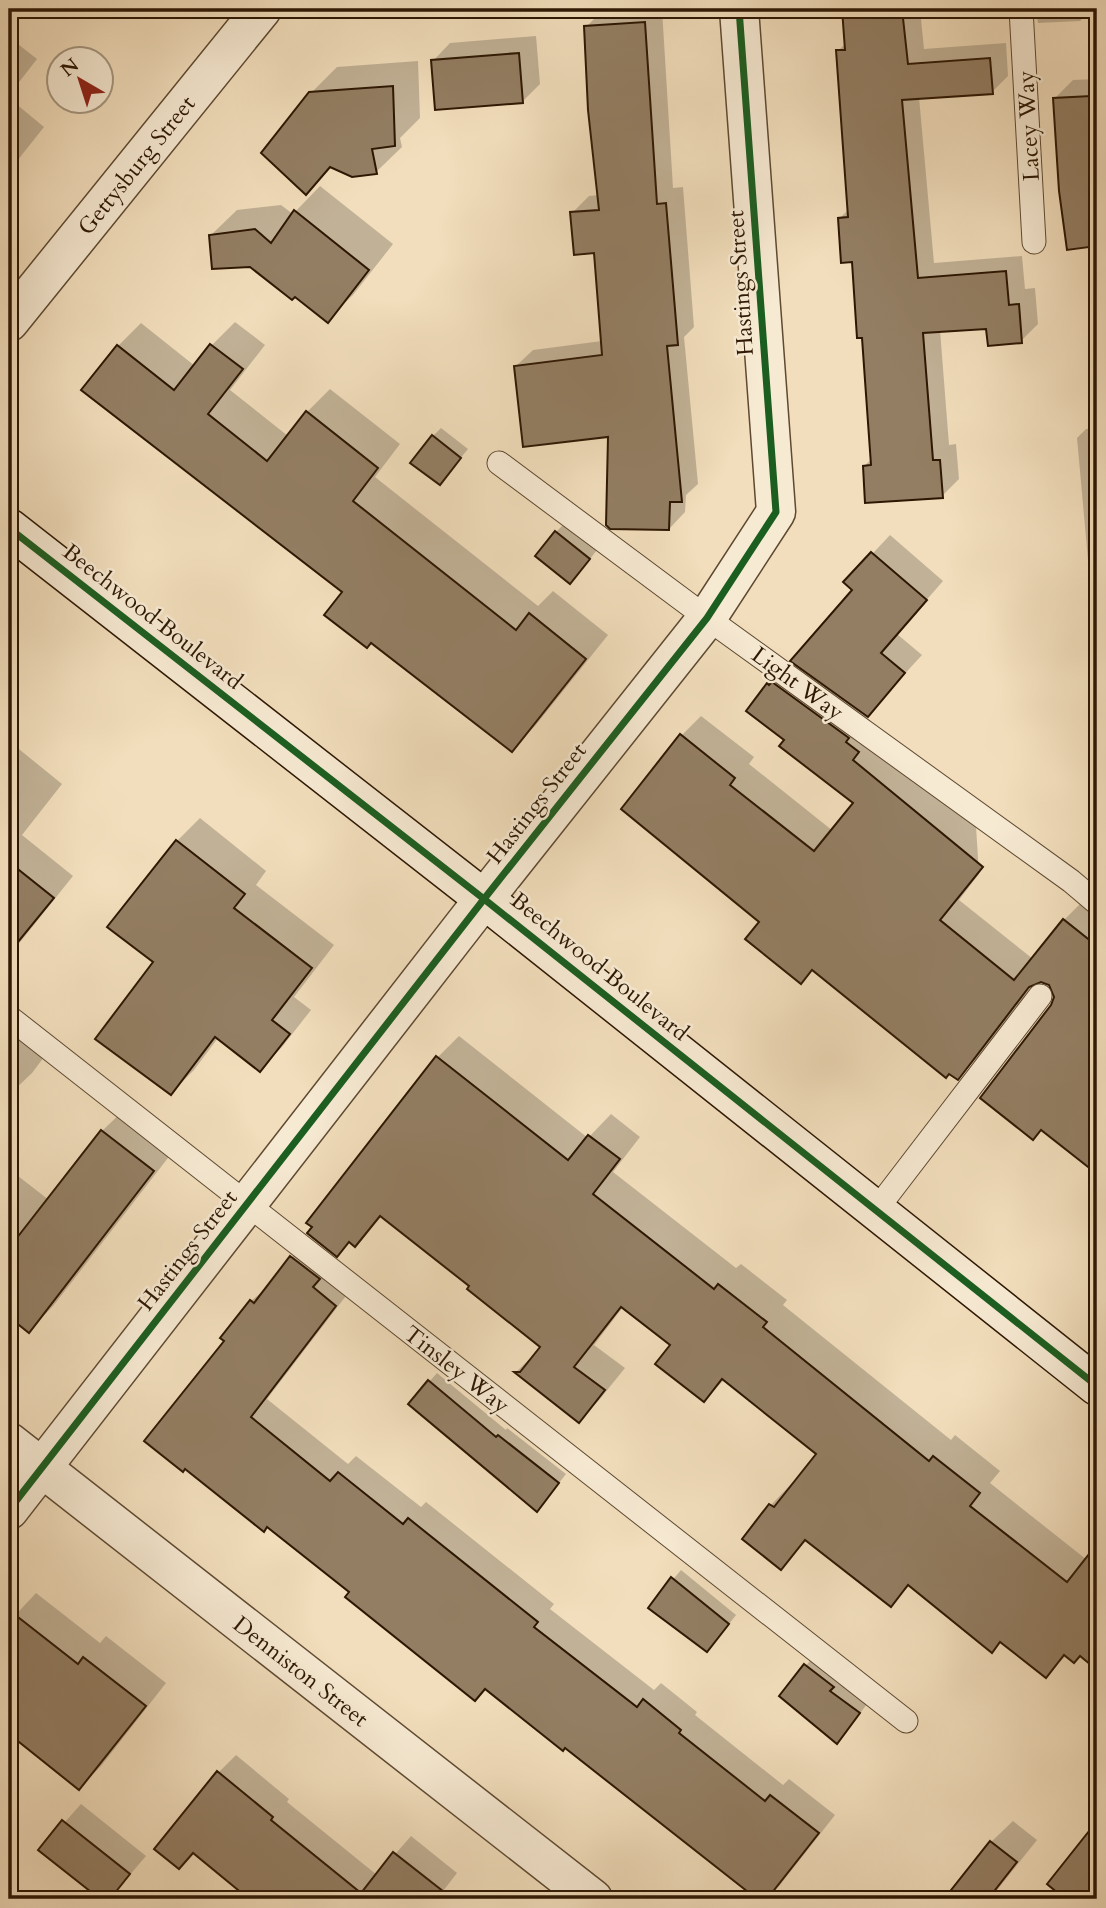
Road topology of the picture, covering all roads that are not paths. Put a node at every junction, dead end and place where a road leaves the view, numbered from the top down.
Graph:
1 (262, 9) edge
2 (740, 9) edge
3 (1021, 9) edge
4 (1034, 242) dead end
5 (9, 322) edge
6 (499, 463) dead end
7 (9, 528) edge
8 (707, 618) junction
9 (484, 899) junction
10 (1097, 903) edge
11 (1040, 996) dead end
12 (9, 1017) edge
13 (247, 1204) junction
14 (876, 1210) junction
15 (1097, 1386) edge
16 (9, 1442) edge
17 (43, 1468) junction
18 (9, 1510) edge
19 (906, 1721) dead end
20 (593, 1899) edge

1 - 5 street, Gettysburg Street
2 - 8 street, Hastings Street
3 - 4 lane, Lacey Way
6 - 8 lane, Light Way
7 - 9 street, Beechwood Boulevard
8 - 9 street, Hastings Street
8 - 10 lane, Light Way
9 - 13 street, Hastings Street
9 - 14 street, Beechwood Boulevard
11 - 14 lane
12 - 13 lane, Tinsley Way
13 - 17 street, Hastings Street
13 - 19 lane, Tinsley Way
14 - 15 street, Beechwood Boulevard
16 - 17 street, Denniston Street
17 - 18 street, Hastings Street
17 - 20 street, Denniston Street

